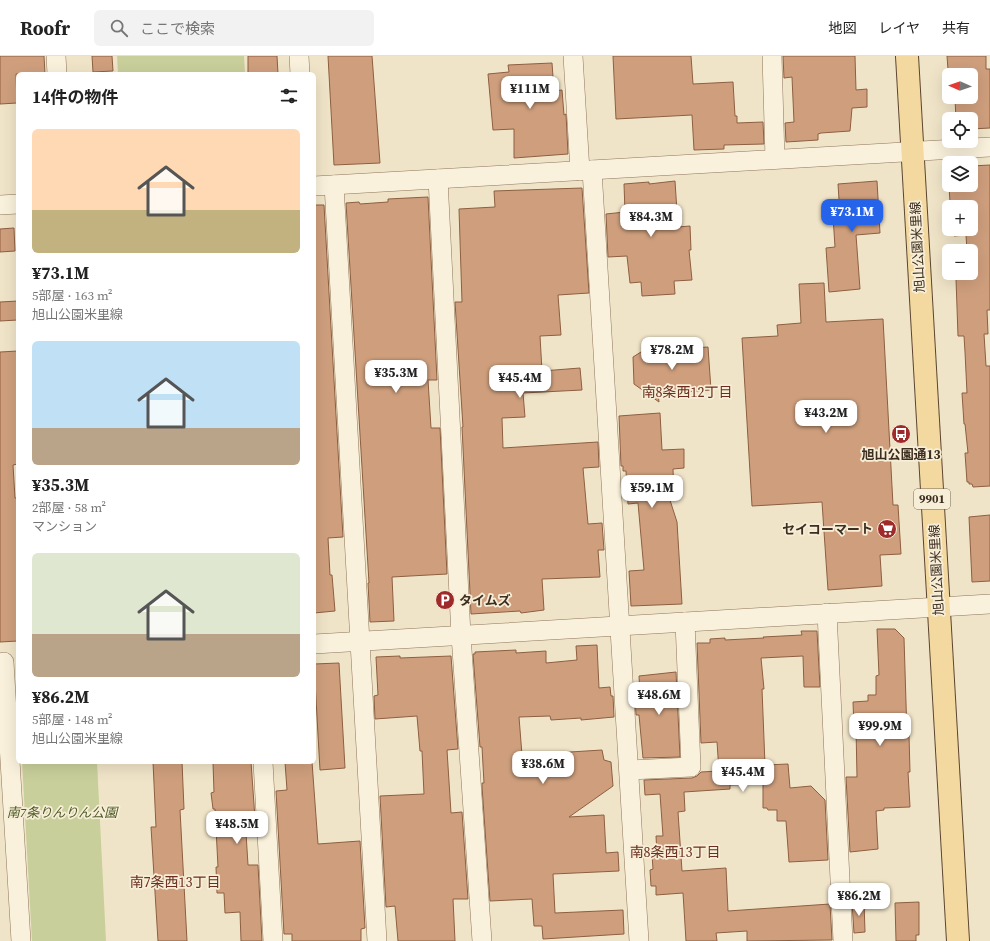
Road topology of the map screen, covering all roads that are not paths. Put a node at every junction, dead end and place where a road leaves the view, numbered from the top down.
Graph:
1 (56, 56) edge
2 (299, 56) edge
3 (573, 56) edge
4 (772, 56) edge
5 (907, 56) edge
6 (57, 72) edge
7 (300, 72) edge
8 (990, 146) edge
9 (912, 151) junction
10 (776, 159) junction
11 (586, 171) junction
12 (438, 179) junction
13 (334, 185) junction
14 (316, 186) edge
15 (16, 204) edge
16 (0, 205) edge
17 (990, 604) edge
18 (938, 607) junction
19 (827, 613) junction
20 (685, 622) junction
21 (620, 625) junction
22 (461, 635) junction
23 (359, 641) junction
24 (316, 644) edge
25 (7, 662) edge
26 (263, 764) edge
27 (630, 770) junction
28 (21, 941) edge
29 (273, 941) edge
30 (377, 941) edge
31 (482, 941) edge
32 (639, 941) edge
33 (843, 941) edge
34 (958, 941) edge

1 - 6 street
2 - 7 street
3 - 11 street
4 - 10 street
5 - 9 main road, 旭山公園米里線 / 9901
8 - 9 street
9 - 10 street
9 - 18 main road, 旭山公園米里線 / 9901
10 - 11 street
11 - 12 street
11 - 21 street
12 - 13 street
12 - 22 street
13 - 14 street
13 - 23 street
15 - 16 street
17 - 18 street
18 - 19 street
18 - 34 main road, 旭山公園米里線 / 9901
19 - 20 street
19 - 33 street
20 - 21 street
20 - 27 street
21 - 22 street
21 - 27 street
22 - 23 street
22 - 31 street
23 - 24 street
23 - 30 street
25 - 28 street
26 - 29 street
27 - 32 street

